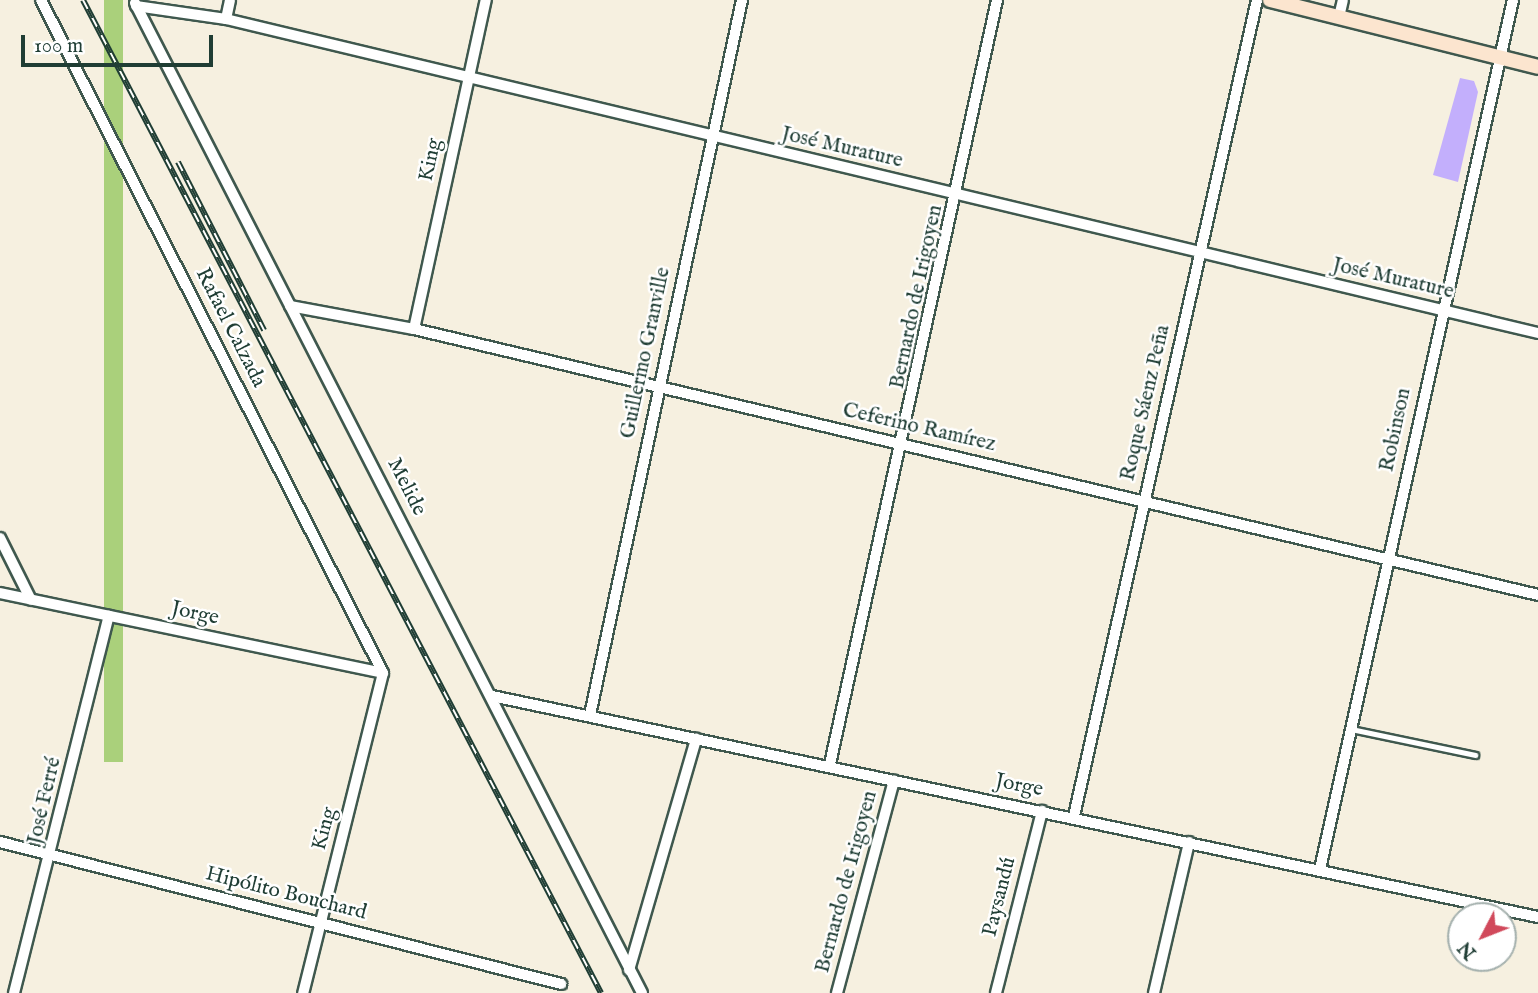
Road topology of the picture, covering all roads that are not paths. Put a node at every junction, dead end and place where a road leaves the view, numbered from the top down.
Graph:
1 (41, 0) edge
2 (230, 0) edge
3 (486, 0) edge
4 (742, 0) edge
5 (997, 0) edge
6 (1257, 0) edge
7 (1270, 0) edge
8 (1343, 0) edge
9 (1513, 0) edge
10 (135, 3) edge
11 (1339, 17) junction
12 (226, 19) junction
13 (1499, 57) junction
14 (1538, 67) edge
15 (468, 77) junction
16 (712, 137) junction
17 (959, 196) junction
18 (1201, 255) junction
19 (290, 306) junction
20 (1442, 310) junction
21 (414, 329) junction
22 (1538, 333) edge
23 (659, 388) junction
24 (905, 445) junction
25 (1143, 499) junction
26 (0, 538) edge
27 (1388, 558) junction
28 (0, 593) edge
29 (1538, 595) edge
30 (31, 600) junction
31 (109, 616) junction
32 (383, 673) junction
33 (492, 696) junction
34 (590, 715) junction
35 (1351, 729) junction
36 (696, 739) junction
37 (1475, 755) dead end
38 (830, 764) junction
39 (894, 780) junction
40 (1042, 810) junction
41 (1074, 816) junction
42 (0, 842) edge
43 (1189, 842) junction
44 (52, 855) junction
45 (1320, 869) junction
46 (1538, 916) edge
47 (321, 922) junction
48 (629, 970) junction
49 (561, 984) dead end
50 (14, 993) edge
51 (303, 993) edge
52 (642, 993) edge
53 (837, 993) edge
54 (996, 993) edge
55 (1154, 993) edge

1 - 32 street, Rafael Calzada
2 - 12 street
3 - 15 street, King
4 - 16 street, Guillermo Granville
5 - 17 street, Bernardo de Irigoyen
6 - 18 street, Roque Sáenz Peña
7 - 11 main road
8 - 11 street
9 - 13 street, Robinson
10 - 12 street, José Murature
10 - 19 street, Melide
11 - 13 main road
12 - 15 street, José Murature
13 - 14 main road
13 - 20 street, Robinson
15 - 16 street, José Murature
15 - 21 street, King
16 - 17 street, José Murature
16 - 23 street, Guillermo Granville
17 - 18 street, José Murature
17 - 24 street, Bernardo de Irigoyen
18 - 20 street, José Murature
18 - 25 street, Roque Sáenz Peña
19 - 21 street, Ceferino Ramírez
19 - 33 street, Melide
20 - 22 street, José Murature
20 - 27 street, Robinson
21 - 23 street, Ceferino Ramírez
23 - 24 street, Ceferino Ramírez
23 - 34 street, Guillermo Granville
24 - 25 street, Ceferino Ramírez
24 - 38 street, Bernardo de Irigoyen
25 - 27 street, Ceferino Ramírez
25 - 41 street, Roque Sáenz Peña
26 - 30 street
27 - 29 street, Ceferino Ramírez
27 - 35 street, Robinson
28 - 30 street, Jorge
30 - 31 street, Jorge
31 - 32 street, Jorge
31 - 44 street, José Ferré
32 - 47 street, King
33 - 34 street, Jorge
33 - 48 street, Melide
34 - 36 street, Jorge
35 - 37 lane
35 - 45 street, Robinson
36 - 38 street, Jorge
36 - 48 street
38 - 39 street, Jorge
39 - 40 street, Jorge
39 - 53 street, Bernardo de Irigoyen
40 - 41 street, Jorge
40 - 54 street, Paysandú
41 - 43 street, Jorge
42 - 44 street, Hipólito Bouchard
43 - 45 street, Jorge
43 - 55 street
44 - 47 street, Hipólito Bouchard
44 - 50 street, José Ferré
45 - 46 street, Jorge
47 - 49 street, Hipólito Bouchard
47 - 51 street, King
48 - 52 street, Melide

